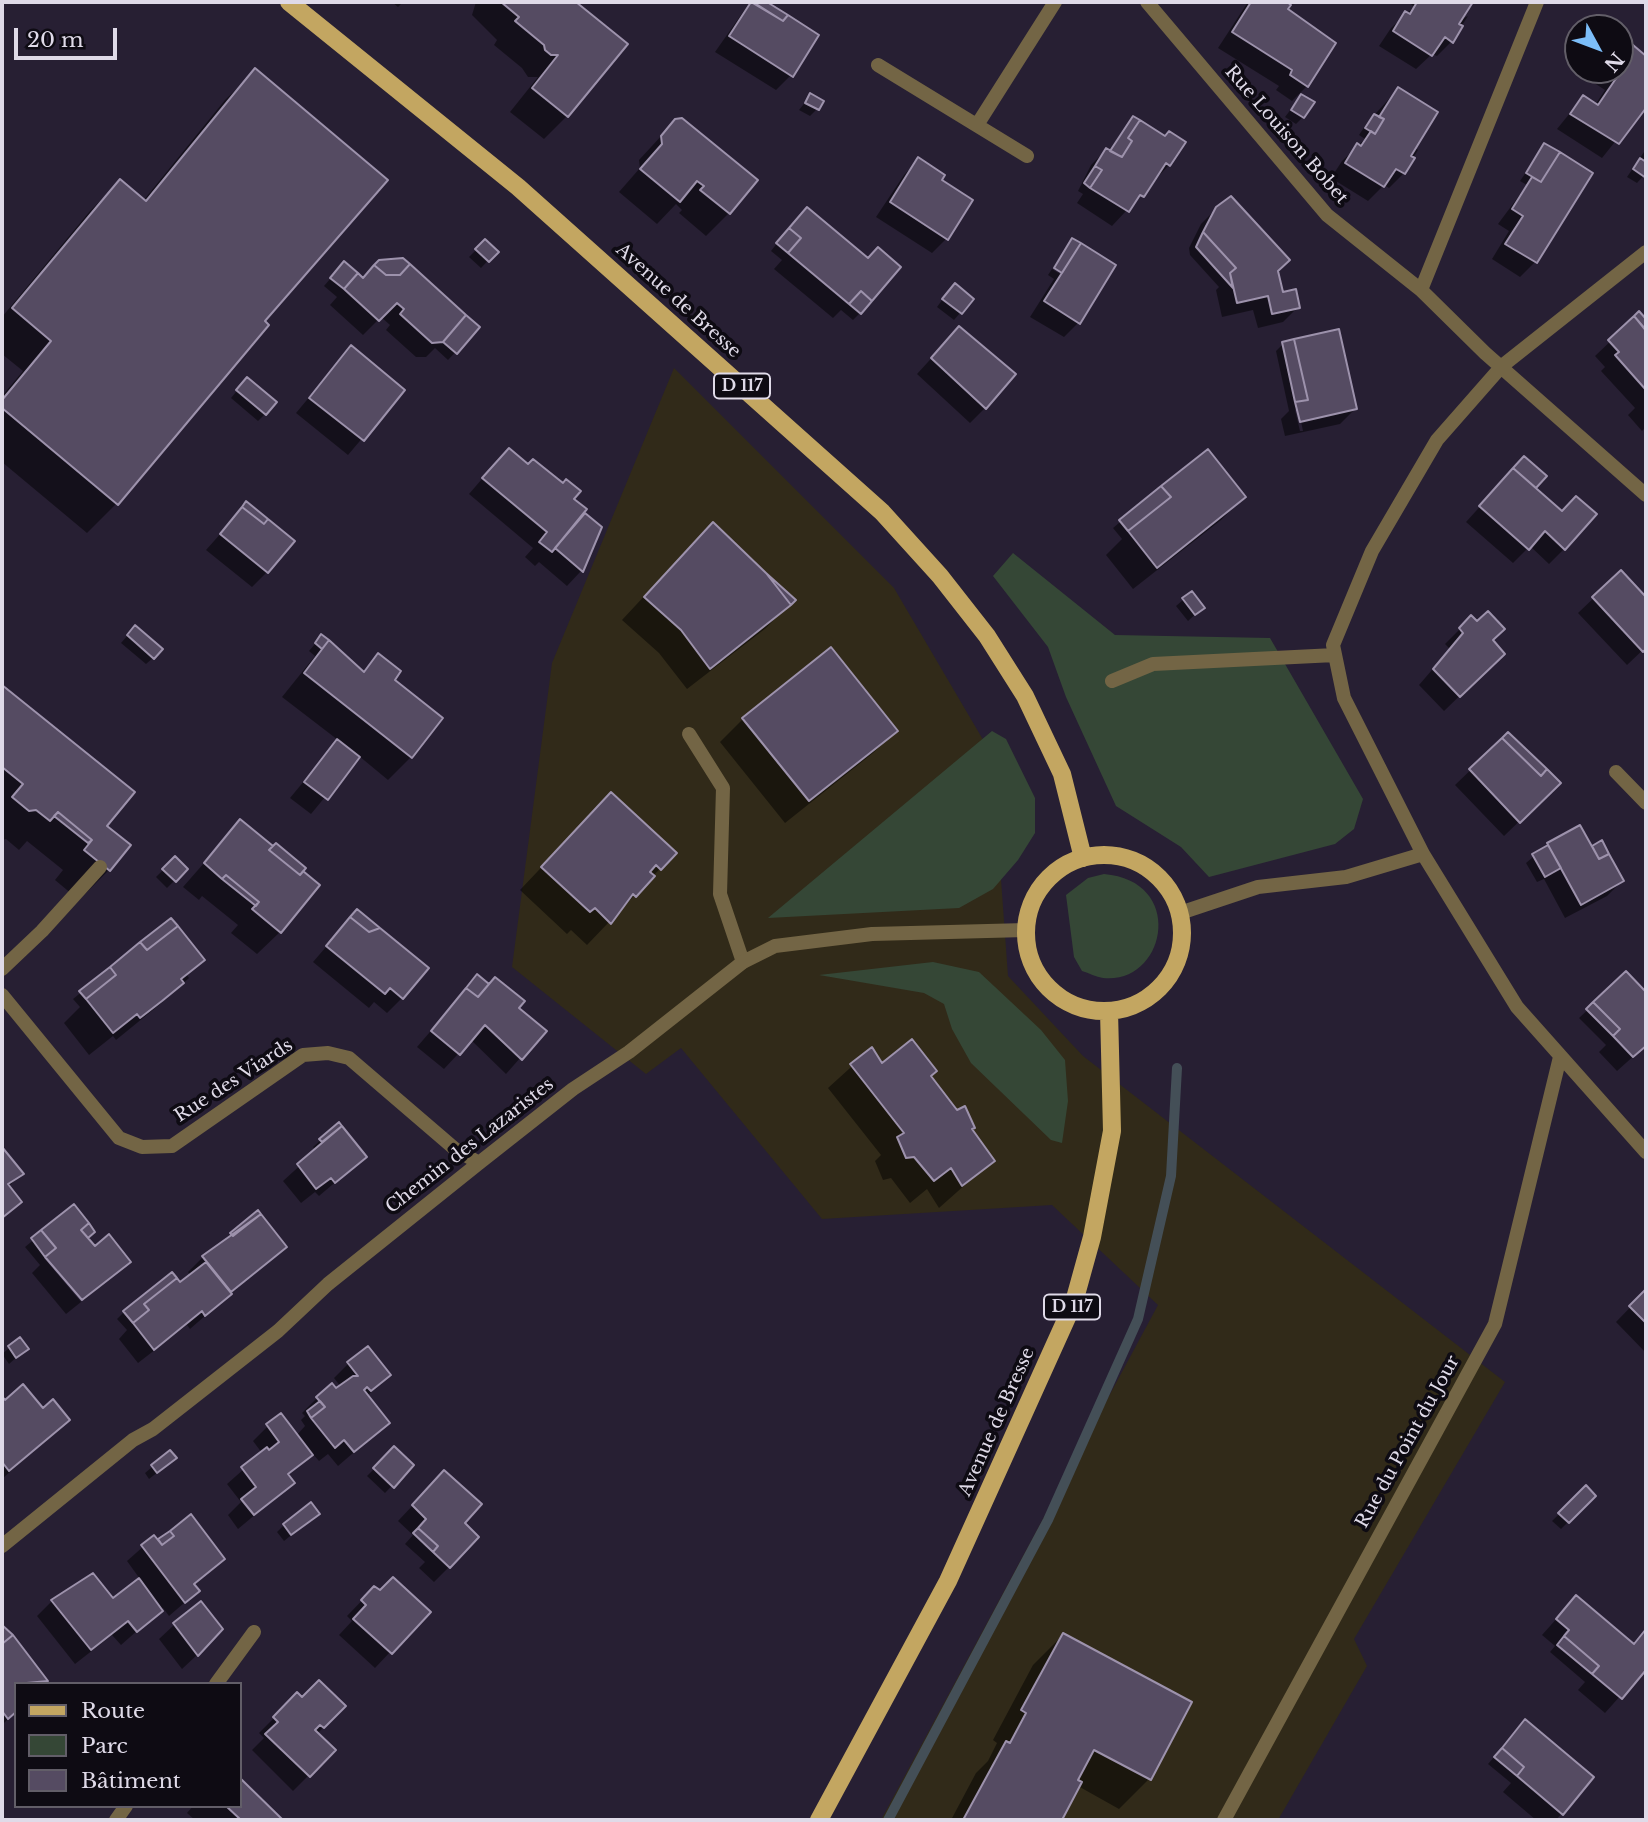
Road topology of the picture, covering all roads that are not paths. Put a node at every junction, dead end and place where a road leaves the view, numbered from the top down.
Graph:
1 (289, 2) edge
2 (1055, 2) edge
3 (1147, 2) edge
4 (1537, 2) edge
5 (878, 65) dead end
6 (976, 125) junction
7 (1027, 156) dead end
8 (1646, 252) edge
9 (1421, 290) junction
10 (1502, 366) junction
11 (1646, 495) edge
12 (1335, 655) junction
13 (1112, 681) dead end
14 (689, 734) dead end
15 (1616, 772) dead end
16 (1646, 803) edge
17 (1423, 854) junction
18 (1083, 858) junction
19 (100, 867) dead end
20 (1180, 913) junction
21 (1026, 930) junction
22 (743, 962) junction
23 (2, 969) edge
24 (2, 995) edge
25 (1109, 1011) junction
26 (1560, 1057) junction
27 (1646, 1152) edge
28 (479, 1163) junction
29 (2, 1546) edge
30 (254, 1632) dead end
31 (217, 1682) edge
32 (819, 1820) edge
33 (1224, 1820) edge

1 - 18 main road, Avenue de Bresse / D 117
2 - 6 street
3 - 9 street, Rue Louison Bobet
4 - 9 street
5 - 6 street
6 - 7 street
8 - 10 street
9 - 10 street, Rue Louison Bobet
10 - 11 street, Rue Louison Bobet
10 - 12 street
12 - 13 street
12 - 17 street
14 - 22 street
15 - 16 street
17 - 20 street
17 - 26 street
18 - 20 main road
18 - 21 main road
19 - 23 street
20 - 25 main road
21 - 22 street, Chemin des Lazaristes
21 - 25 main road
22 - 28 street, Chemin des Lazaristes
24 - 28 street, Rue des Viards
25 - 32 main road, Avenue de Bresse / D 117
26 - 27 street
26 - 33 street, Rue du Point du Jour
28 - 29 street, Chemin des Lazaristes
30 - 31 street

